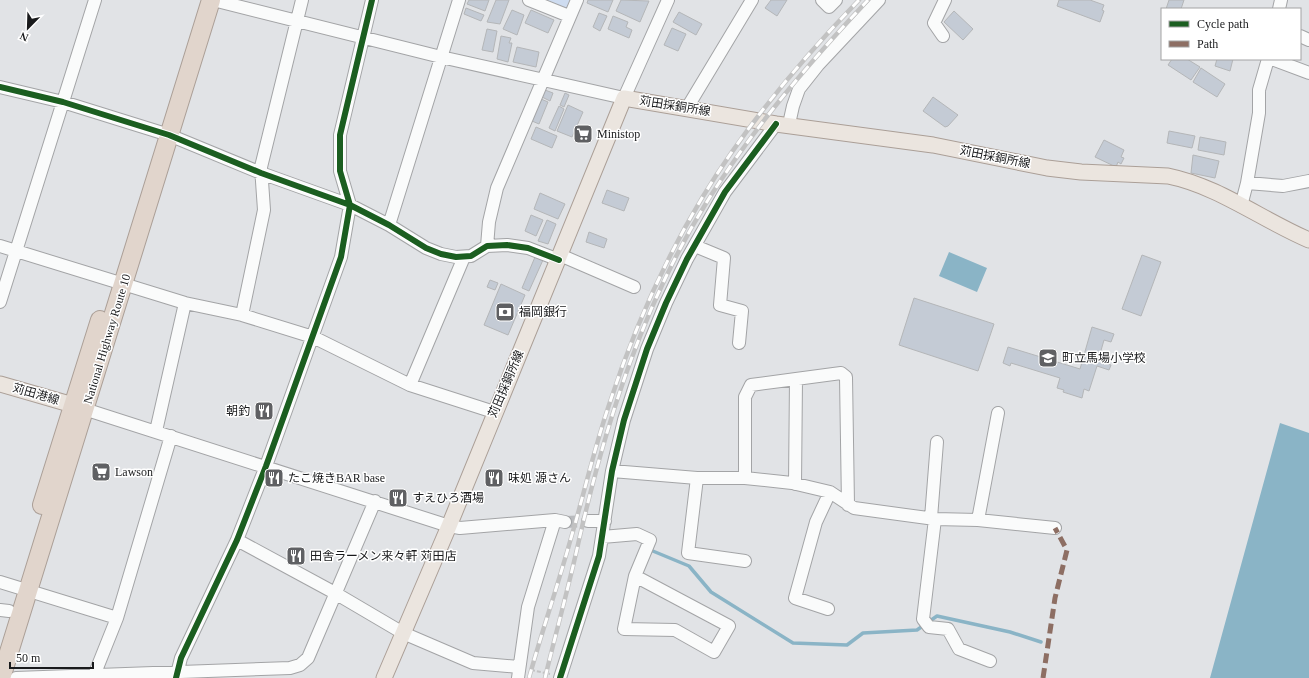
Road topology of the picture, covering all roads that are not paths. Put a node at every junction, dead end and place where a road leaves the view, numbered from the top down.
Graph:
1 (95, 0) edge
2 (202, 0) edge
3 (212, 0) edge
4 (302, 0) edge
5 (372, 0) edge
6 (460, 0) edge
7 (529, 0) edge
8 (576, 0) edge
9 (668, 0) edge
10 (752, 0) edge
11 (822, 0) edge
12 (836, 0) edge
13 (879, 0) edge
14 (945, 0) edge
15 (569, 16) junction
16 (297, 21) junction
17 (944, 36) dead end
18 (363, 37) junction
19 (441, 58) junction
20 (1268, 60) edge
21 (1275, 60) edge
22 (1309, 73) edge
23 (542, 80) junction
24 (0, 87) edge
25 (624, 98) junction
26 (63, 102) junction
27 (687, 108) junction
28 (782, 124) junction
29 (164, 134) junction
30 (261, 173) junction
31 (1309, 181) edge
32 (1247, 183) junction
33 (350, 205) junction
34 (1241, 206) junction
35 (389, 225) junction
36 (1309, 240) edge
37 (0, 246) edge
38 (487, 246) junction
39 (695, 246) junction
40 (16, 251) junction
41 (464, 257) junction
42 (559, 257) junction
43 (118, 283) junction
44 (634, 287) dead end
45 (0, 302) edge
46 (185, 303) junction
47 (242, 315) junction
48 (313, 337) junction
49 (739, 342) dead end
50 (796, 379) junction
51 (0, 384) edge
52 (410, 385) junction
53 (79, 407) junction
54 (494, 412) junction
55 (998, 413) dead end
56 (156, 431) junction
57 (171, 436) junction
58 (937, 442) dead end
59 (266, 466) junction
60 (612, 471) junction
61 (697, 478) junction
62 (745, 478) junction
63 (796, 484) junction
64 (830, 492) junction
65 (375, 501) junction
66 (848, 505) junction
67 (933, 519) junction
68 (978, 520) junction
69 (588, 521) tunnel mouth
70 (606, 521) junction
71 (449, 526) junction
72 (1055, 528) dead end
73 (602, 537) junction
74 (237, 540) junction
75 (745, 561) dead end
76 (635, 576) junction
77 (15, 587) edge
78 (335, 593) junction
79 (828, 609) dead end
80 (4, 611) edge
81 (117, 618) junction
82 (403, 632) junction
83 (0, 638) edge
84 (990, 661) dead end
85 (519, 672) edge
86 (288, 673) edge
87 (177, 675) edge
88 (561, 676) edge
89 (94, 677) edge
90 (1, 678) edge
91 (16, 678) edge
92 (384, 678) edge

1 - 26 street
2 - 29 highway, National Highway Route 10
3 - 16 street
3 - 29 highway, National Highway Route 10
4 - 16 street
5 - 18 street
6 - 19 street
7 - 15 street
8 - 15 street
9 - 25 street
10 - 27 street
11 - 12 street
13 - 28 street
14 - 17 street
15 - 23 street
16 - 18 street
16 - 30 street
18 - 19 street
18 - 33 street
19 - 23 street
19 - 35 street
20 - 32 street
21 - 22 street
23 - 25 street
23 - 38 street
24 - 26 street
25 - 27 main road, 苅田採銅所線
25 - 42 main road, 苅田採銅所線
26 - 29 street
26 - 40 street
27 - 28 main road, 苅田採銅所線
28 - 34 main road, 苅田採銅所線
28 - 39 street
29 - 30 street
29 - 43 highway, National Highway Route 10
30 - 33 street
30 - 47 street
31 - 32 street
32 - 34 street
33 - 35 street
33 - 48 street
34 - 36 main road, 苅田採銅所線
35 - 41 street
37 - 40 street
38 - 41 street
38 - 42 street
39 - 49 street
39 - 60 street
40 - 43 street
40 - 45 street
41 - 52 street
42 - 44 street
42 - 54 main road, 苅田採銅所線
43 - 46 street
43 - 53 highway, National Highway Route 10
46 - 47 street
46 - 56 street
47 - 48 street
48 - 52 street
48 - 59 street
50 - 62 street
50 - 63 street
50 - 66 street
51 - 53 main road, 苅田港線
52 - 54 street
53 - 56 street
53 - 77 highway, National Highway Route 10
54 - 71 main road, 苅田採銅所線
55 - 68 street
56 - 57 street
57 - 59 street
57 - 81 street
58 - 67 street
59 - 65 street
59 - 74 street
60 - 61 street
60 - 70 street
61 - 62 street
61 - 75 street
62 - 63 street
63 - 64 street
64 - 66 street
64 - 79 street
65 - 71 street
65 - 78 street
66 - 67 street
67 - 68 street
67 - 84 street
68 - 72 street
69 - 70 street
70 - 73 street
71 - 82 main road, 苅田採銅所線
71 - 85 street
73 - 76 street
73 - 88 street
74 - 78 street
74 - 87 street
76 - 76 street
77 - 80 highway, National Highway Route 10
77 - 81 street
77 - 90 highway, National Highway Route 10
78 - 82 street
78 - 86 street
80 - 83 highway, National Highway Route 10
81 - 89 street
82 - 85 street
82 - 92 main road, 苅田採銅所線
86 - 87 street
87 - 89 street
89 - 91 street

